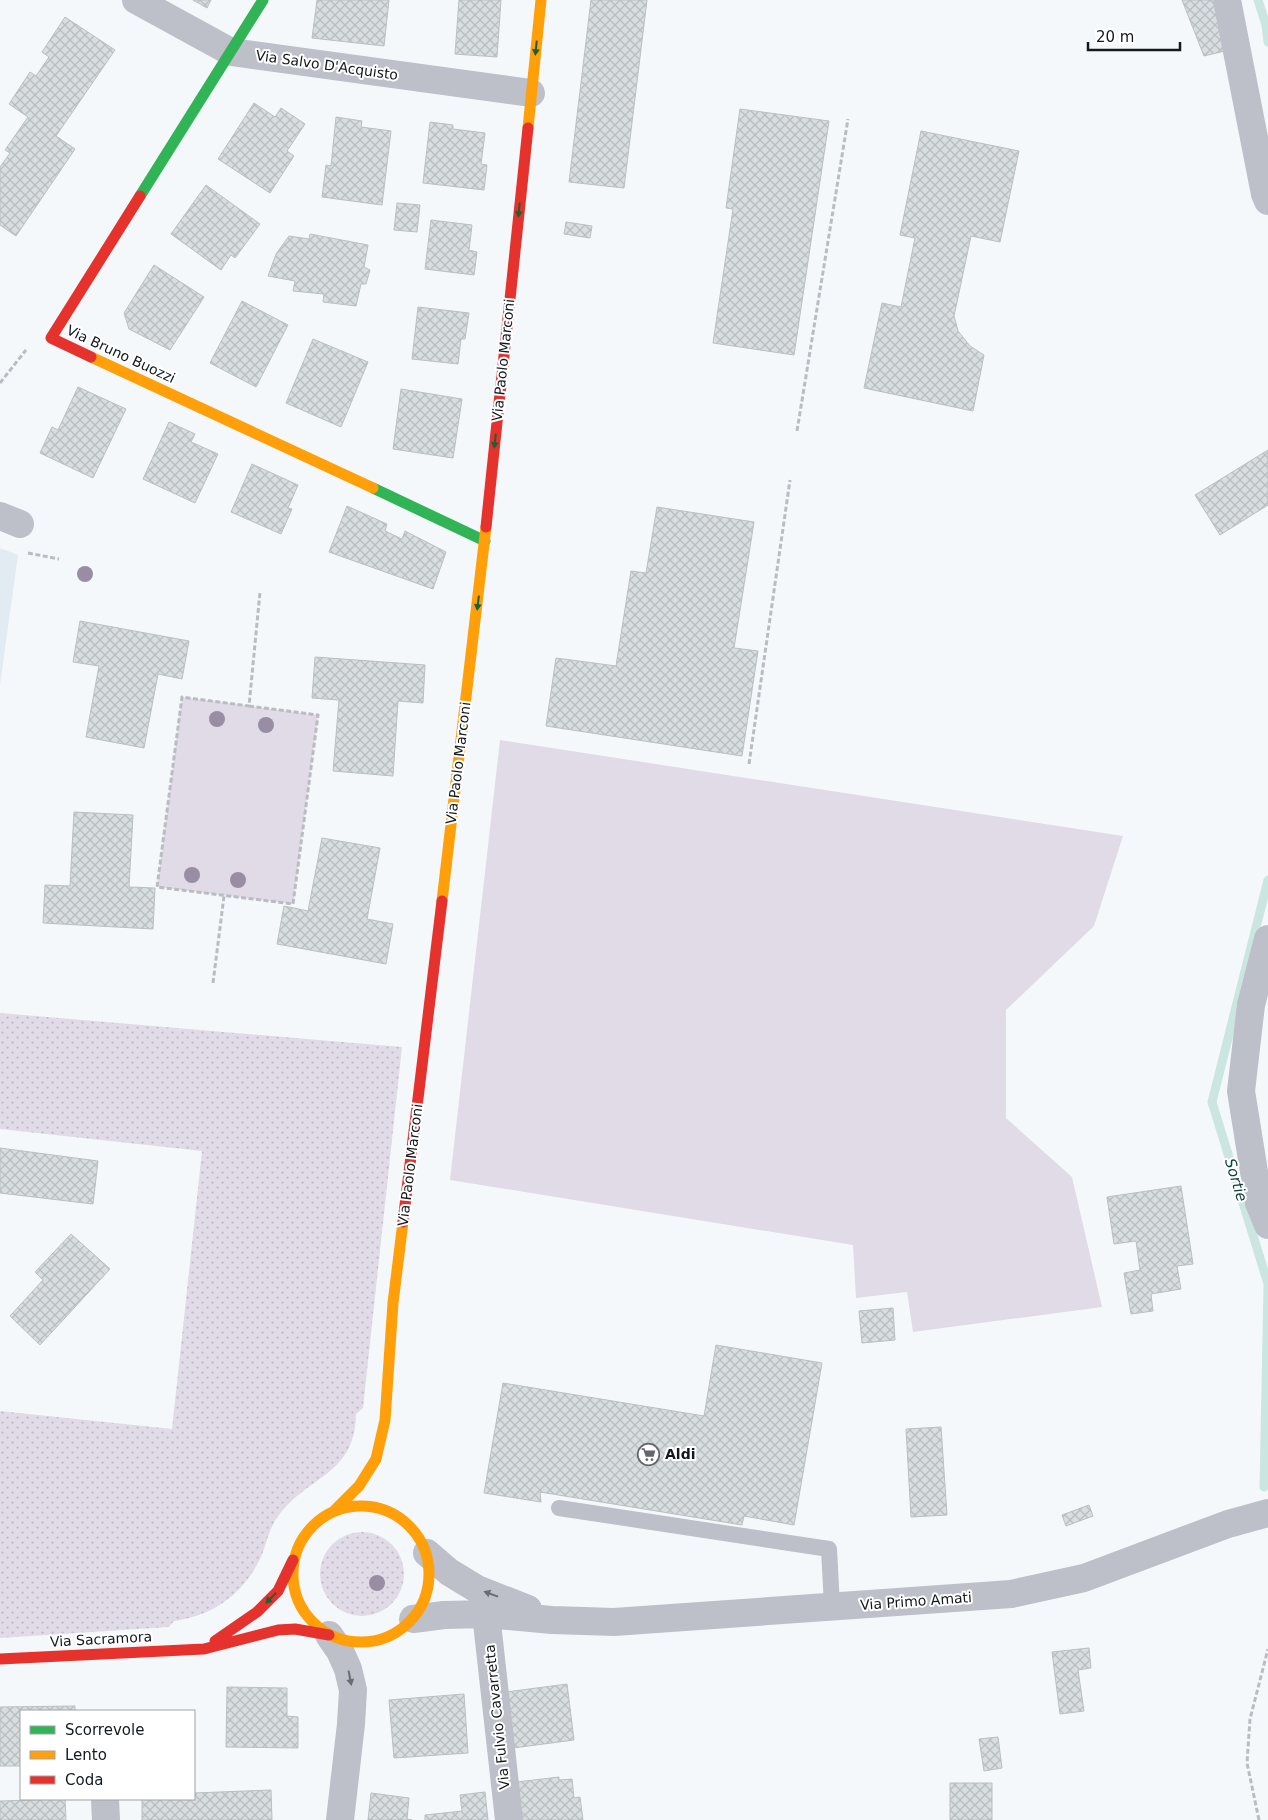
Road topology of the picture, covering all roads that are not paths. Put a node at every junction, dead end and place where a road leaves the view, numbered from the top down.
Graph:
1 (136, 0) edge
2 (264, 0) edge
3 (541, 0) edge
4 (1227, 0) edge
5 (231, 52) junction
6 (531, 93) junction
7 (1268, 200) edge
8 (485, 541) junction
9 (1268, 939) edge
10 (1268, 1226) edge
11 (559, 1508) dead end
12 (335, 1510) junction
13 (1268, 1513) edge
14 (427, 1553) junction
15 (295, 1557) junction
16 (832, 1606) junction
17 (486, 1614) junction
18 (414, 1619) junction
19 (552, 1620) junction
20 (329, 1636) junction
21 (204, 1648) junction
22 (0, 1660) edge
23 (105, 1800) edge
24 (106, 1820) edge
25 (340, 1820) edge
26 (509, 1820) edge

1 - 5 street, Via Salvo D'Acquisto
2 - 5 street, Via Bruno Buozzi
3 -> 6 street, Via Paolo Marconi
4 - 7 street
5 - 6 street, Via Salvo D'Acquisto
5 - 8 street, Via Bruno Buozzi
6 -> 8 street, Via Paolo Marconi
8 -> 12 street, Via Paolo Marconi
9 - 10 street
11 - 16 lane
12 - 14 street
12 - 15 street
13 - 16 street, Via Primo Amati
14 - 18 street
19 -> 14 street, Via Primo Amati
15 - 20 street
15 -> 21 street
16 - 19 street, Via Primo Amati
17 - 18 street, Via Primo Amati
17 - 19 street, Via Primo Amati
17 - 26 street, Via Fulvio Cavarretta
18 - 20 street
20 - 21 street, Via Sacramora
20 -> 25 street
21 - 22 street, Via Sacramora
23 - 24 street

